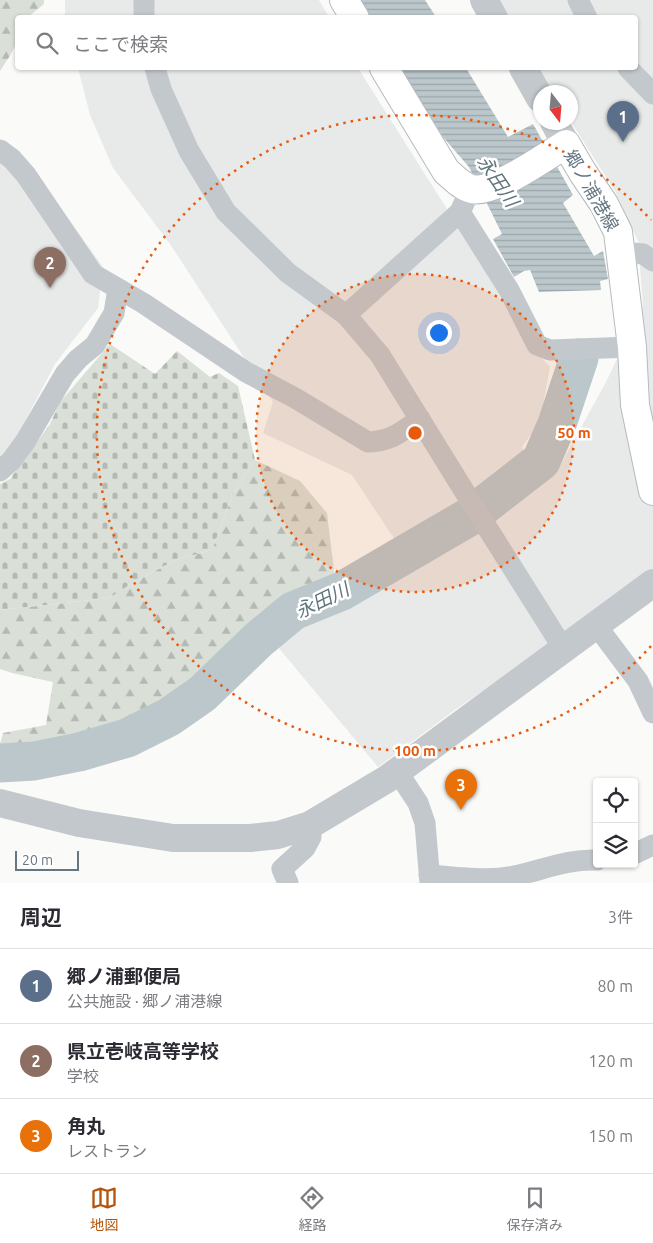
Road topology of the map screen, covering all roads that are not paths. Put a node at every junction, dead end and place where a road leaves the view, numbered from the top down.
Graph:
1 (144, 0) edge
2 (344, 0) edge
3 (484, 0) edge
4 (578, 0) edge
5 (144, 15) edge
6 (353, 15) edge
7 (492, 15) edge
8 (586, 15) edge
9 (156, 70) edge
10 (385, 70) edge
11 (524, 70) edge
12 (630, 70) edge
13 (533, 86) edge
14 (653, 94) edge
15 (557, 139) edge
16 (0, 150) edge
17 (466, 200) junction
18 (622, 252) junction
19 (653, 261) edge
20 (118, 289) junction
21 (346, 315) junction
22 (632, 347) junction
23 (420, 419) junction
24 (0, 471) edge
25 (653, 491) edge
26 (653, 584) edge
27 (596, 625) junction
28 (563, 648) junction
29 (653, 713) edge
30 (398, 772) junction
31 (0, 803) edge
32 (310, 825) junction
33 (653, 845) edge
34 (638, 852) edge
35 (593, 860) edge
36 (430, 879) edge
37 (288, 883) edge

1 - 5 street
2 - 6 main road
3 - 7 street
4 - 8 street
9 - 21 street
10 - 17 main road
11 - 13 street
12 - 14 street
15 - 17 main road, 郷ノ浦港線
15 - 18 main road, 郷ノ浦港線
16 - 20 street
17 - 21 street
17 - 22 street
18 - 19 street
18 - 22 main road, 郷ノ浦港線
20 - 23 street
20 - 24 street
21 - 23 street
22 - 25 main road, 郷ノ浦港線
23 - 28 street
26 - 27 street
27 - 28 street
27 - 29 street
28 - 30 street
30 - 32 street
30 - 36 street
31 - 32 street
32 - 37 street
33 - 34 street
35 - 36 street

